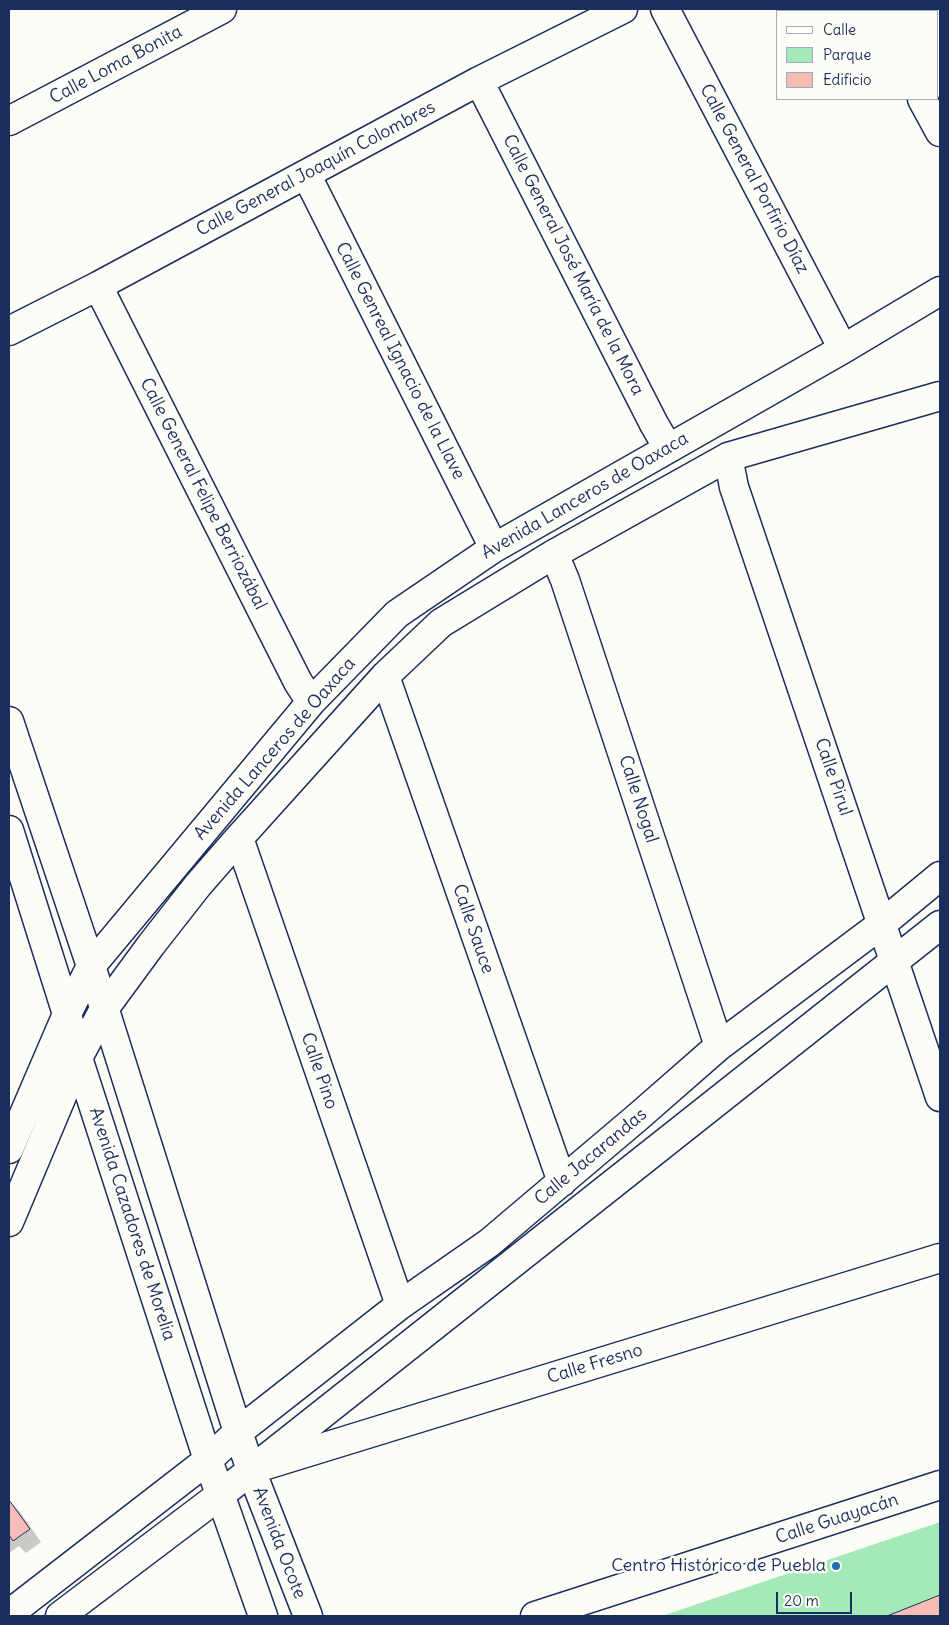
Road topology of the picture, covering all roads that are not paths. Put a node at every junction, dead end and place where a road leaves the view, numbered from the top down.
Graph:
1 (222, 9) edge
2 (624, 9) edge
3 (665, 9) edge
4 (479, 81) junction
5 (923, 100) edge
6 (9, 121) edge
7 (940, 132) edge
8 (306, 174) junction
9 (98, 286) junction
10 (940, 291) edge
11 (9, 331) edge
12 (842, 349) junction
13 (938, 405) edge
14 (668, 448) junction
15 (728, 457) junction
16 (494, 548) junction
17 (554, 554) junction
18 (385, 676) junction
19 (311, 702) junction
20 (9, 721) edge
21 (9, 830) edge
22 (239, 838) junction
23 (940, 876) edge
24 (882, 923) junction
25 (940, 925) edge
26 (894, 961) junction
27 (91, 966) junction
28 (104, 1009) junction
29 (66, 1014) junction
30 (719, 1046) junction
31 (933, 1051) edge
32 (78, 1058) junction
33 (940, 1097) edge
34 (639, 1116) junction
35 (658, 1147) junction
36 (9, 1149) edge
37 (562, 1182) junction
38 (9, 1222) edge
39 (489, 1243) junction
40 (940, 1258) edge
41 (504, 1270) junction
42 (400, 1304) junction
43 (238, 1432) junction
44 (208, 1460) junction
45 (251, 1470) junction
46 (940, 1485) edge
47 (220, 1494) junction
48 (9, 1614) edge
49 (60, 1616) edge
50 (263, 1616) edge
51 (308, 1616) edge
52 (535, 1616) edge

1 - 6 street, Calle Loma Bonita
2 - 4 street, Calle General Joaquín Colombres
3 - 12 street, Calle General Porfirio Díaz
4 - 8 street, Calle General Joaquín Colombres
4 - 14 street, Calle General José María de la Mora
5 - 7 street
8 - 9 street, Calle General Joaquín Colombres
8 - 16 street, Calle Genreal Ignacio de la Llave
9 - 11 street, Calle General Joaquín Colombres
9 - 19 street, Calle General Felipe Berriozábal
10 - 12 street, Avenida Lanceros de Oaxaca
12 - 14 street, Avenida Lanceros de Oaxaca
13 - 15 street, Avenida Lanceros de Oaxaca
14 - 16 street, Avenida Lanceros de Oaxaca
15 - 17 street, Avenida Lanceros de Oaxaca
15 - 24 street, Calle Pirul
16 - 19 street, Avenida Lanceros de Oaxaca
17 - 18 street, Avenida Lanceros de Oaxaca
17 - 30 street, Calle Nogal
18 - 22 street, Avenida Lanceros de Oaxaca
18 - 37 street, Calle Sauce
19 - 27 street, Avenida Lanceros de Oaxaca
20 - 27 street
21 - 29 street, Avenida Cazadores de Morelia
22 - 28 street, Avenida Lanceros de Oaxaca
22 - 42 street, Calle Pino
23 - 24 street, Calle Jacarandas
24 - 26 street, Calle Pirul
24 - 30 street, Calle Jacarandas
25 - 26 street, Calle Jacarandas
26 - 31 street, Calle Pirul
26 - 35 street, Calle Jacarandas
27 - 28 street
27 - 29 street, Avenida Lanceros de Oaxaca
28 - 32 street, Avenida Lanceros de Oaxaca
28 - 43 street
29 - 32 street, Avenida Cazadores de Morelia
29 - 36 street, Avenida Lanceros de Oaxaca
30 - 34 street, Calle Jacarandas
31 - 33 street, Calle Pirul
32 - 38 street, Avenida Lanceros de Oaxaca
32 - 44 street, Avenida Cazadores de Morelia
34 - 35 street
34 - 37 street, Calle Jacarandas
35 - 41 street, Calle Jacarandas
37 - 39 street, Calle Jacarandas
39 - 41 street
39 - 42 street, Calle Jacarandas
40 - 45 street, Calle Fresno
41 - 45 street, Calle Jacarandas
42 - 43 street, Calle Jacarandas
43 - 44 street, Calle Jacarandas
43 - 45 street
44 - 47 street, Avenida Cazadores de Morelia
44 - 48 street, Calle Jacarandas
45 - 47 street, Calle Jacarandas
45 - 51 street, Avenida Ocote
46 - 52 street, Calle Guayacán
47 - 49 street, Calle Jacarandas
47 - 50 street, Avenida Cazadores de Morelia

